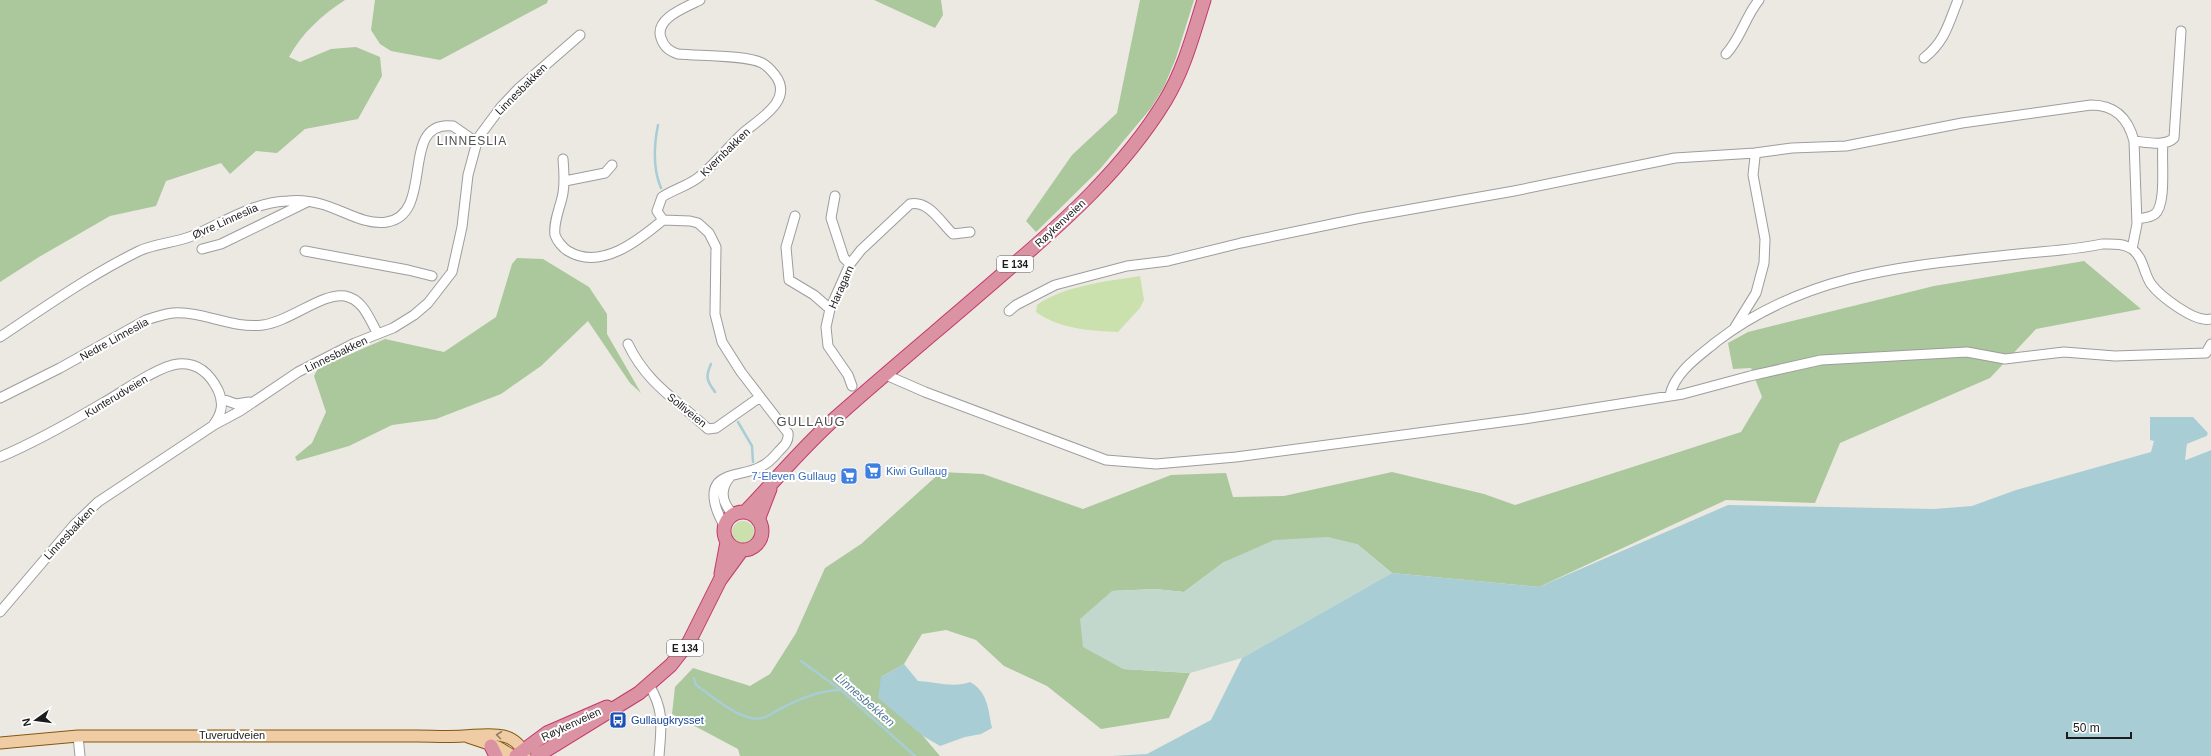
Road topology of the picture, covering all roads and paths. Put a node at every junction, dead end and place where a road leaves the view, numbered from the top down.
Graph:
1 (700, 0) edge
2 (1204, 0) edge
3 (1759, 0) edge
4 (1958, 0) edge
5 (2180, 31) dead end
6 (580, 35) dead end
7 (1726, 54) dead end
8 (1924, 58) dead end
9 (2134, 141) junction
10 (476, 142) junction
11 (2163, 142) junction
12 (1755, 157) dead end
13 (563, 159) dead end
14 (612, 165) dead end
15 (565, 180) junction
16 (835, 196) dead end
17 (308, 201) junction
18 (795, 216) dead end
19 (2136, 219) junction
20 (663, 220) junction
21 (970, 232) dead end
22 (202, 249) dead end
23 (2132, 249) junction
24 (305, 252) dead end
25 (850, 264) junction
26 (432, 276) dead end
27 (830, 309) junction
28 (1009, 311) dead end
29 (2210, 319) dead end
30 (1734, 328) junction
31 (378, 334) junction
32 (0, 337) edge
33 (628, 344) dead end
34 (2211, 344) edge
35 (886, 375) junction
36 (852, 386) dead end
37 (1670, 395) junction
38 (760, 397) junction
39 (0, 398) edge
40 (222, 399) junction
41 (251, 402) junction
42 (214, 425) junction
43 (0, 458) edge
44 (731, 477) junction
45 (771, 485) junction
46 (739, 513) junction
47 (758, 520) junction
48 (724, 525) junction
49 (727, 542) junction
50 (742, 550) junction
51 (720, 580) junction
52 (0, 612) edge
53 (649, 685) junction
54 (630, 699) junction
55 (78, 736) junction
56 (464, 736) junction
57 (0, 743) edge
58 (493, 751) edge
59 (519, 754) edge
60 (80, 756) edge
61 (537, 756) edge
62 (660, 756) edge

1 - 20 street, Kvernbakken
2 - 35 highway, Røykenveien / E 134
3 - 7 street
4 - 8 street
5 - 11 street
6 - 10 street, Linnesbakken
9 - 11 street
9 - 19 street
9 - 28 street
10 - 17 street, Øvre Linneslia
10 - 31 street, Linnesbakken
11 - 19 street
12 - 30 street
13 - 15 street
14 - 15 street
15 - 20 street
16 - 25 street
17 - 22 street
17 - 32 street, Øvre Linneslia
18 - 27 street
19 - 23 street
20 - 38 street
21 - 25 street, Haragarn
23 - 29 street
23 - 30 street
24 - 26 street
25 - 27 street, Haragarn
27 - 36 street, Haragarn
30 - 37 street
31 - 39 street, Nedre Linneslia
31 - 41 street, Linnesbakken
33 - 38 street, Solliveien
34 - 37 street
35 - 37 street
35 - 45 highway, Røykenveien / E 134
38 - 44 street
40 - 41 street
40 - 42 street
40 - 43 street, Kunterudveien
41 - 42 street, Linnesbakken
42 - 52 street, Linnesbakken
44 - 46 street
44 - 48 street
45 - 46 highway, Røykenveien / E 134
45 - 47 highway, Røykenveien / E 134
46 - 47 highway
46 - 48 highway, E 134
47 - 50 highway, E 134
48 - 49 highway, E 134
49 - 50 highway
49 - 51 highway, Røykenveien / E 134
50 - 51 highway, Røykenveien / E 134
51 - 53 highway, Røykenveien / E 134
53 - 54 highway, Røykenveien / E 134
53 - 62 street
54 - 59 highway, Røykenveien / E 134
54 - 61 highway, Røykenveien / E 134
55 - 56 main road, Tuverudveien
55 - 57 main road, Tuverudveien
55 - 60 street
56 - 58 main road, Tuverudveien
59 -> 56 main road, Tuverudveien
58 - 59 main road, Tuverudveien

